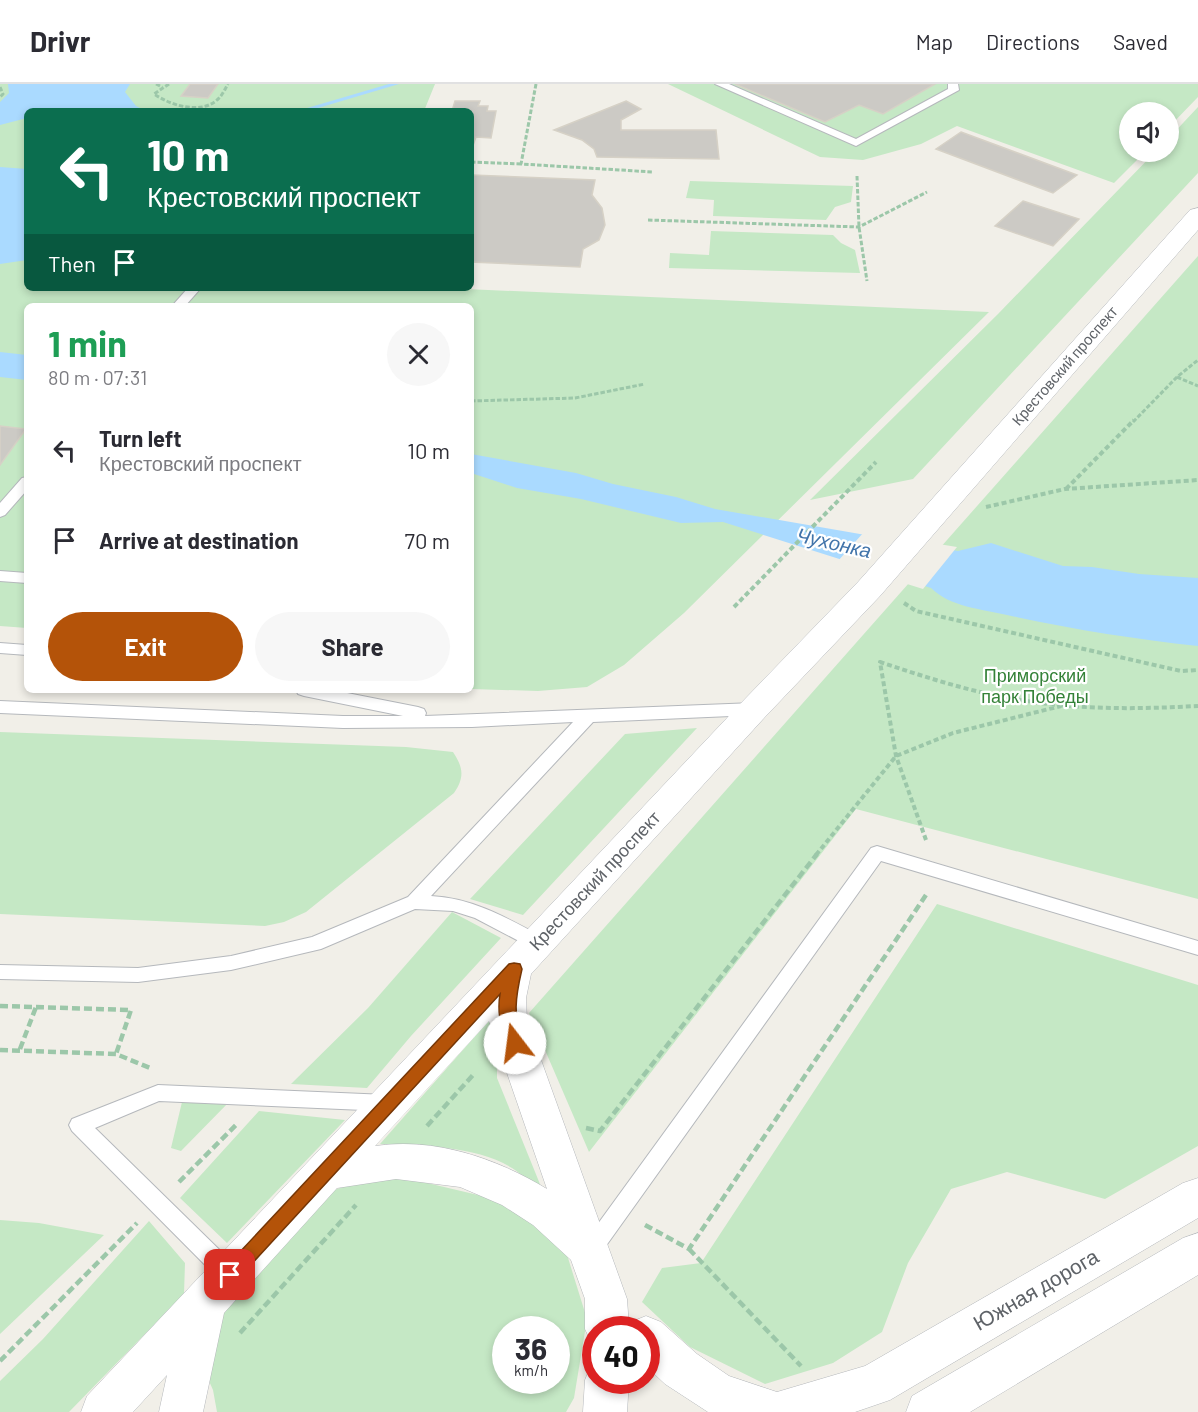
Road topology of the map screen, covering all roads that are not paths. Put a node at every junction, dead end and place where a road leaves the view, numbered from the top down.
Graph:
1 (720, 84) edge
2 (953, 84) edge
3 (1198, 215) edge
4 (192, 291) edge
5 (181, 303) edge
6 (24, 484) edge
7 (0, 512) edge
8 (0, 576) edge
9 (24, 578) edge
10 (0, 648) edge
11 (24, 650) edge
12 (317, 693) edge
13 (0, 707) edge
14 (754, 709) junction
15 (589, 716) junction
16 (472, 721) junction
17 (414, 902) junction
18 (1198, 948) edge
19 (526, 956) junction
20 (0, 972) edge
21 (389, 1103) junction
22 (326, 1172) junction
23 (1198, 1196) edge
24 (590, 1251) junction
25 (1198, 1252) edge
26 (217, 1289) junction
27 (606, 1314) edge
28 (660, 1350) edge
29 (607, 1394) edge
30 (103, 1412) edge
31 (181, 1412) edge
32 (604, 1412) edge
33 (773, 1412) edge
34 (782, 1412) edge
35 (928, 1412) edge

1 - 2 lane
3 - 14 street, Крестовский проспект
4 - 5 lane
6 - 7 lane
8 - 9 lane
10 - 11 lane
12 - 16 lane
13 - 16 lane
14 - 15 lane
14 - 19 street, Крестовский проспект
15 - 16 lane
15 - 17 lane
17 - 19 lane
17 - 20 lane
18 - 24 lane
19 - 21 street, Крестовский проспект
19 - 24 street
21 - 22 street, Крестовский проспект
21 - 26 lane
22 - 24 street
22 - 26 street, Крестовский проспект
23 - 34 street, Южная дорога
24 - 27 street
25 - 35 street
26 - 30 street, Крестовский проспект
26 - 31 street
28 - 33 street
29 - 32 street

